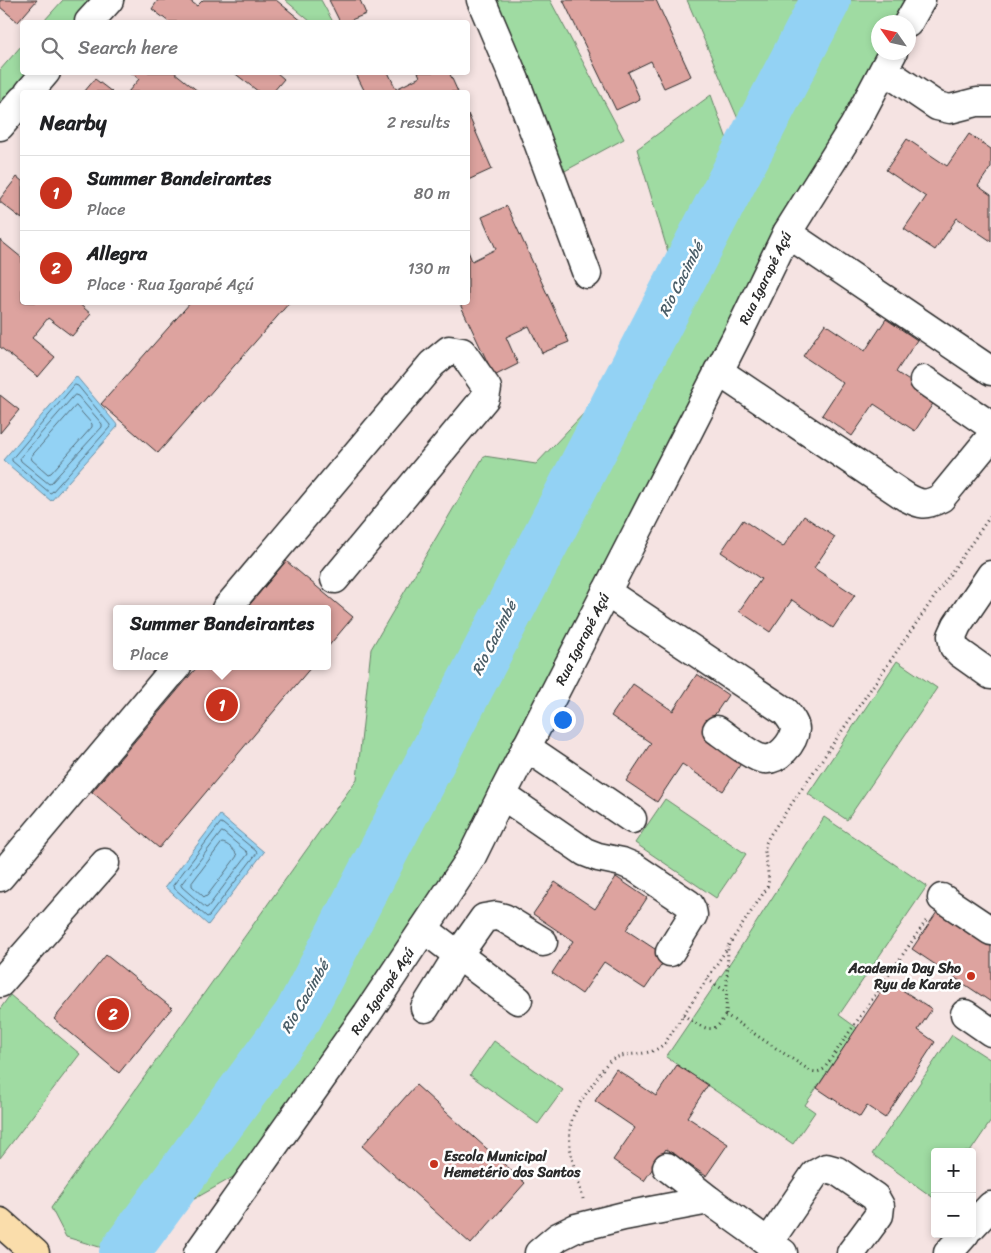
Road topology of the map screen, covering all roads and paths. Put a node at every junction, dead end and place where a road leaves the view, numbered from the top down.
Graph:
1 (109, 0) edge
2 (481, 0) edge
3 (921, 0) edge
4 (913, 15) edge
5 (91, 20) edge
6 (889, 61) edge
7 (43, 75) edge
8 (31, 90) edge
9 (20, 102) edge
10 (991, 102) edge
11 (0, 126) edge
12 (787, 232) junction
13 (587, 274) dead end
14 (718, 371) junction
15 (991, 371) edge
16 (924, 380) dead end
17 (991, 426) edge
18 (991, 437) edge
19 (991, 515) edge
20 (991, 575) edge
21 (335, 579) dead end
22 (606, 592) junction
23 (229, 605) edge
24 (175, 670) edge
25 (990, 672) edge
26 (717, 730) dead end
27 (526, 747) junction
28 (502, 795) junction
29 (632, 819) dead end
30 (105, 862) dead end
31 (0, 876) edge
32 (942, 898) joint
33 (424, 929) junction
34 (991, 931) edge
35 (543, 942) dead end
36 (728, 946) junction
37 (670, 952) dead end
38 (458, 955) junction
39 (707, 979) junction
40 (0, 983) edge
41 (727, 992) junction
42 (518, 1000) dead end
43 (425, 1008) dead end
44 (965, 1014) dead end
45 (683, 1015) junction
46 (726, 1015) junction
47 (991, 1032) edge
48 (667, 1167) dead end
49 (709, 1200) junction
50 (991, 1206) edge
51 (0, 1222) edge
52 (976, 1222) edge
53 (590, 1225) junction
54 (961, 1238) edge
55 (775, 1248) edge
56 (35, 1253) edge
57 (198, 1253) edge
58 (539, 1253) edge
59 (851, 1253) edge
60 (948, 1253) edge

1 - 5 street
2 - 13 street
3 - 4 street
6 - 10 street
6 - 12 street, Rua Igarapé Açú
7 - 8 street
9 - 11 street
12 - 14 street, Rua Igarapé Açú
12 - 15 street
14 - 18 street
14 - 22 street, Rua Igarapé Açú
16 - 17 street
19 - 36 path
20 - 25 street
21 - 23 street
22 - 26 street
22 - 27 street, Rua Igarapé Açú
24 - 31 street
27 - 28 street, Rua Igarapé Açú
27 - 29 street
28 - 33 street, Rua Igarapé Açú
28 - 37 street
30 - 40 street
32 - 34 street
32 - 46 path
33 - 38 street
33 - 57 street, Rua Igarapé Açú
35 - 38 street
36 - 39 path
36 - 41 path
38 - 42 street
38 - 43 street
39 - 41 path
39 - 45 path
41 - 46 path
44 - 47 street
45 - 46 path
45 - 53 path
48 - 49 street
49 - 53 street
49 - 55 street
50 - 52 street
51 - 56 main road
53 - 58 street
54 - 60 street
55 - 59 street

